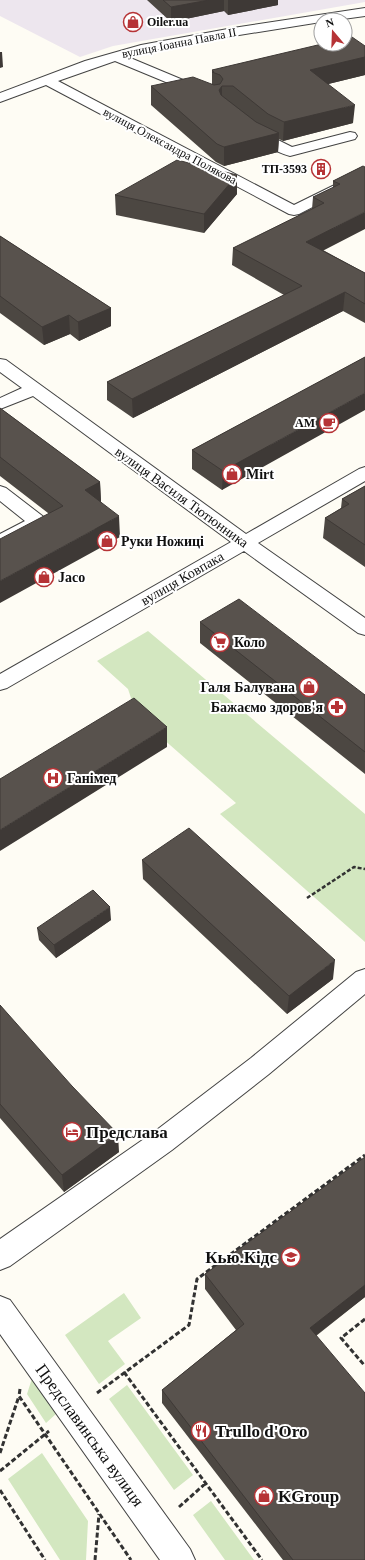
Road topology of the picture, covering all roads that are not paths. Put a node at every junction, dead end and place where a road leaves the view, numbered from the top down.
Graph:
1 (365, 12) edge
2 (115, 56) junction
3 (47, 80) junction
4 (0, 98) edge
5 (214, 98) edge
6 (244, 123) edge
7 (350, 136) dead end
8 (365, 174) edge
9 (0, 364) edge
10 (34, 389) junction
11 (0, 404) edge
12 (365, 473) edge
13 (0, 492) edge
14 (0, 542) edge
15 (244, 543) junction
16 (365, 628) edge
17 (1, 681) edge
18 (365, 979) edge
19 (0, 1256) edge
20 (0, 1310) edge
21 (179, 1560) edge

1 - 2 street, вулиця Іоанна Павла II
2 - 3 street, вулиця Іоанна Павла II
2 - 5 street
3 - 4 street, вулиця Іоанна Павла II
3 - 8 street, вулиця Олександра Полякова
6 - 7 street
9 - 10 street, вулиця Василя Тютюнника
10 - 11 street
10 - 15 street, вулиця Василя Тютюнника
12 - 15 street, вулиця Ковпака
13 - 14 street
15 - 16 street, вулиця Василя Тютюнника
15 - 17 street, вулиця Ковпака
18 - 19 street
20 - 21 street, Предславинська вулиця

